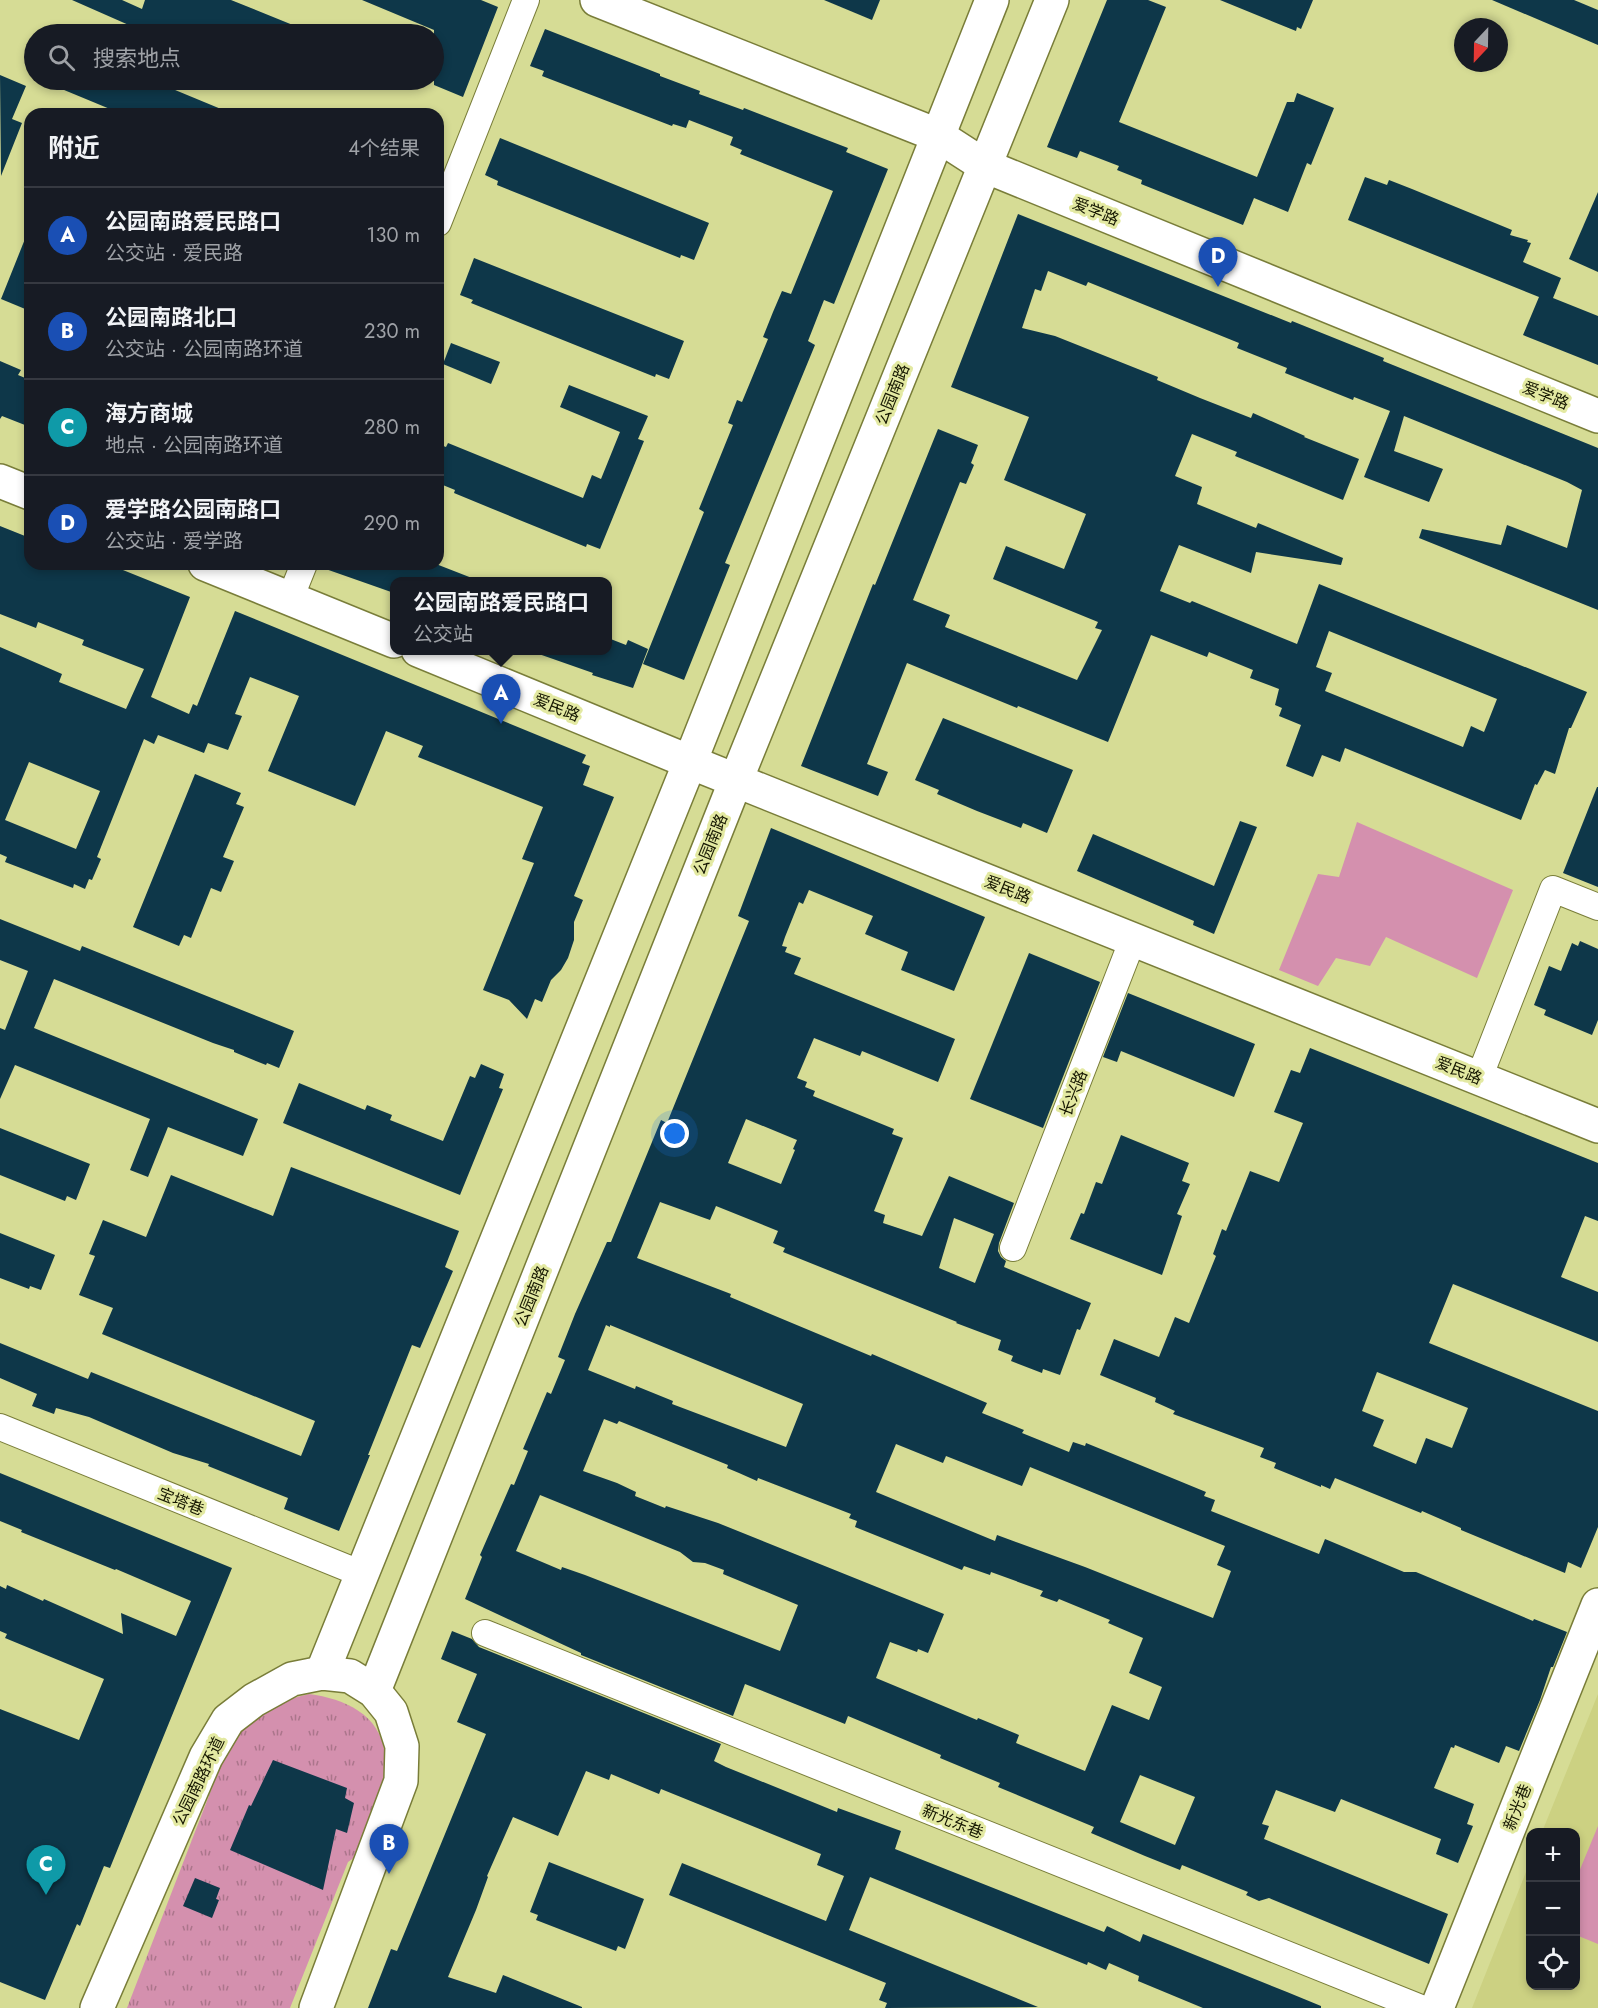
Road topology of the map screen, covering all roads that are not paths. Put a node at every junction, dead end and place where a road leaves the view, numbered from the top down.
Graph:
1 (526, 0) edge
2 (597, 0) edge
3 (992, 0) edge
4 (1052, 0) edge
5 (937, 135) junction
6 (985, 166) junction
7 (444, 208) edge
8 (1598, 416) edge
9 (0, 481) edge
10 (24, 491) edge
11 (220, 570) edge
12 (302, 570) edge
13 (290, 598) junction
14 (390, 639) edge
15 (428, 655) edge
16 (690, 762) junction
17 (736, 780) junction
18 (1598, 907) edge
19 (1133, 939) junction
20 (1479, 1078) junction
21 (1598, 1126) edge
22 (1013, 1248) dead end
23 (0, 1427) edge
24 (362, 1574) junction
25 (1598, 1605) edge
26 (485, 1633) dead end
27 (322, 1673) junction
28 (374, 1691) junction
29 (97, 2008) edge
30 (316, 2008) edge
31 (1420, 2008) edge
32 (1437, 2008) edge

1 - 7 street
2 - 5 main road, 爱学路
3 - 5 main road
4 - 6 main road, 公园南路
5 - 6 main road, 爱学路
5 - 16 main road
6 - 8 main road, 爱学路
6 - 17 main road, 公园南路
9 - 10 main road
11 - 13 main road
12 - 13 street
13 - 14 main road
15 - 16 main road, 爱民路
16 - 17 main road, 爱民路
16 - 24 main road
17 - 19 main road, 爱民路
17 - 28 main road, 公园南路
18 - 20 street
19 - 20 main road, 爱民路
19 - 22 street, 长兴路
20 - 21 main road, 爱民路
23 - 24 street, 宝塔巷
24 - 27 main road
25 - 32 main road, 新光巷
26 - 31 street, 新光东巷
27 - 28 main road, 公园南路环道
27 - 29 main road, 公园南路环道
28 - 30 main road, 公园南路环道

